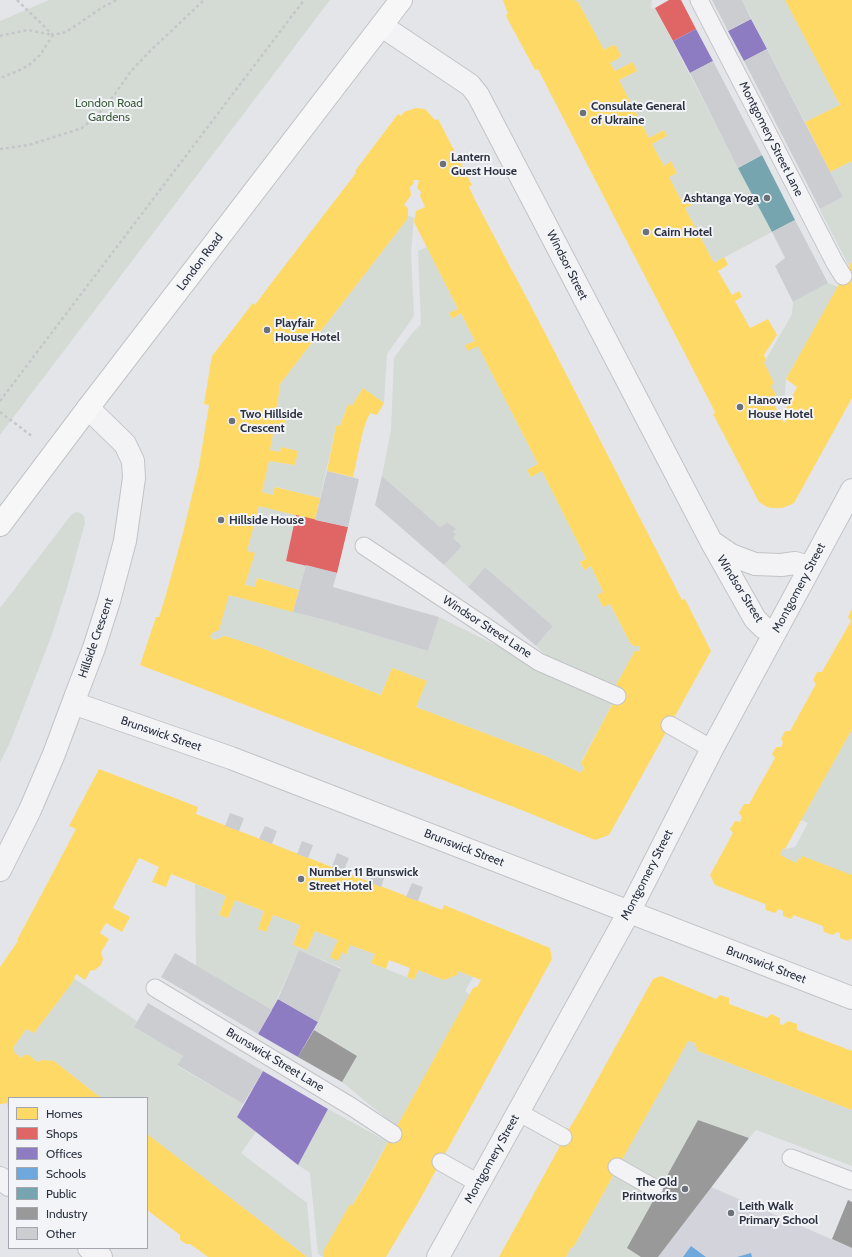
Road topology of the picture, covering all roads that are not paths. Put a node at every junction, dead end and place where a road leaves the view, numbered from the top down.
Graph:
1 (401, 0) edge
2 (699, 0) edge
3 (382, 26) junction
4 (844, 276) dead end
5 (88, 408) junction
6 (852, 490) edge
7 (0, 525) edge
8 (711, 541) junction
9 (364, 546) dead end
10 (810, 567) junction
11 (774, 633) junction
12 (617, 696) dead end
13 (74, 703) junction
14 (670, 725) dead end
15 (712, 749) junction
16 (0, 870) edge
17 (629, 912) junction
18 (155, 988) dead end
19 (852, 998) edge
20 (518, 1112) junction
21 (393, 1134) dead end
22 (562, 1137) dead end
23 (792, 1158) dead end
24 (441, 1162) dead end
25 (617, 1167) dead end
26 (0, 1178) edge
27 (852, 1181) edge
28 (478, 1183) junction
29 (8, 1184) edge
30 (654, 1188) dead end
31 (90, 1249) edge
32 (101, 1257) edge
33 (438, 1257) edge

1 - 3 main road, London Road
2 - 4 lane, Montgomery Street Lane
3 - 5 main road, London Road
3 - 8 street, Windsor Street
5 - 7 main road, London Road
5 - 13 street, Hillside Crescent
6 - 10 street, Montgomery Street
8 - 10 street, Windsor Street
8 - 11 street, Windsor Street
9 - 12 lane, Windsor Street Lane
10 - 11 street, Montgomery Street
11 - 15 street, Montgomery Street
13 - 16 street, Hillside Crescent
13 - 17 street, Brunswick Street
14 - 15 lane
15 - 17 street, Montgomery Street
17 - 19 street, Brunswick Street
17 - 20 street, Montgomery Street
18 - 21 lane, Brunswick Street Lane
20 - 22 lane
20 - 28 street, Montgomery Street
23 - 27 lane
24 - 28 lane
25 - 30 lane
26 - 29 street
28 - 33 street, Montgomery Street
31 - 32 street

